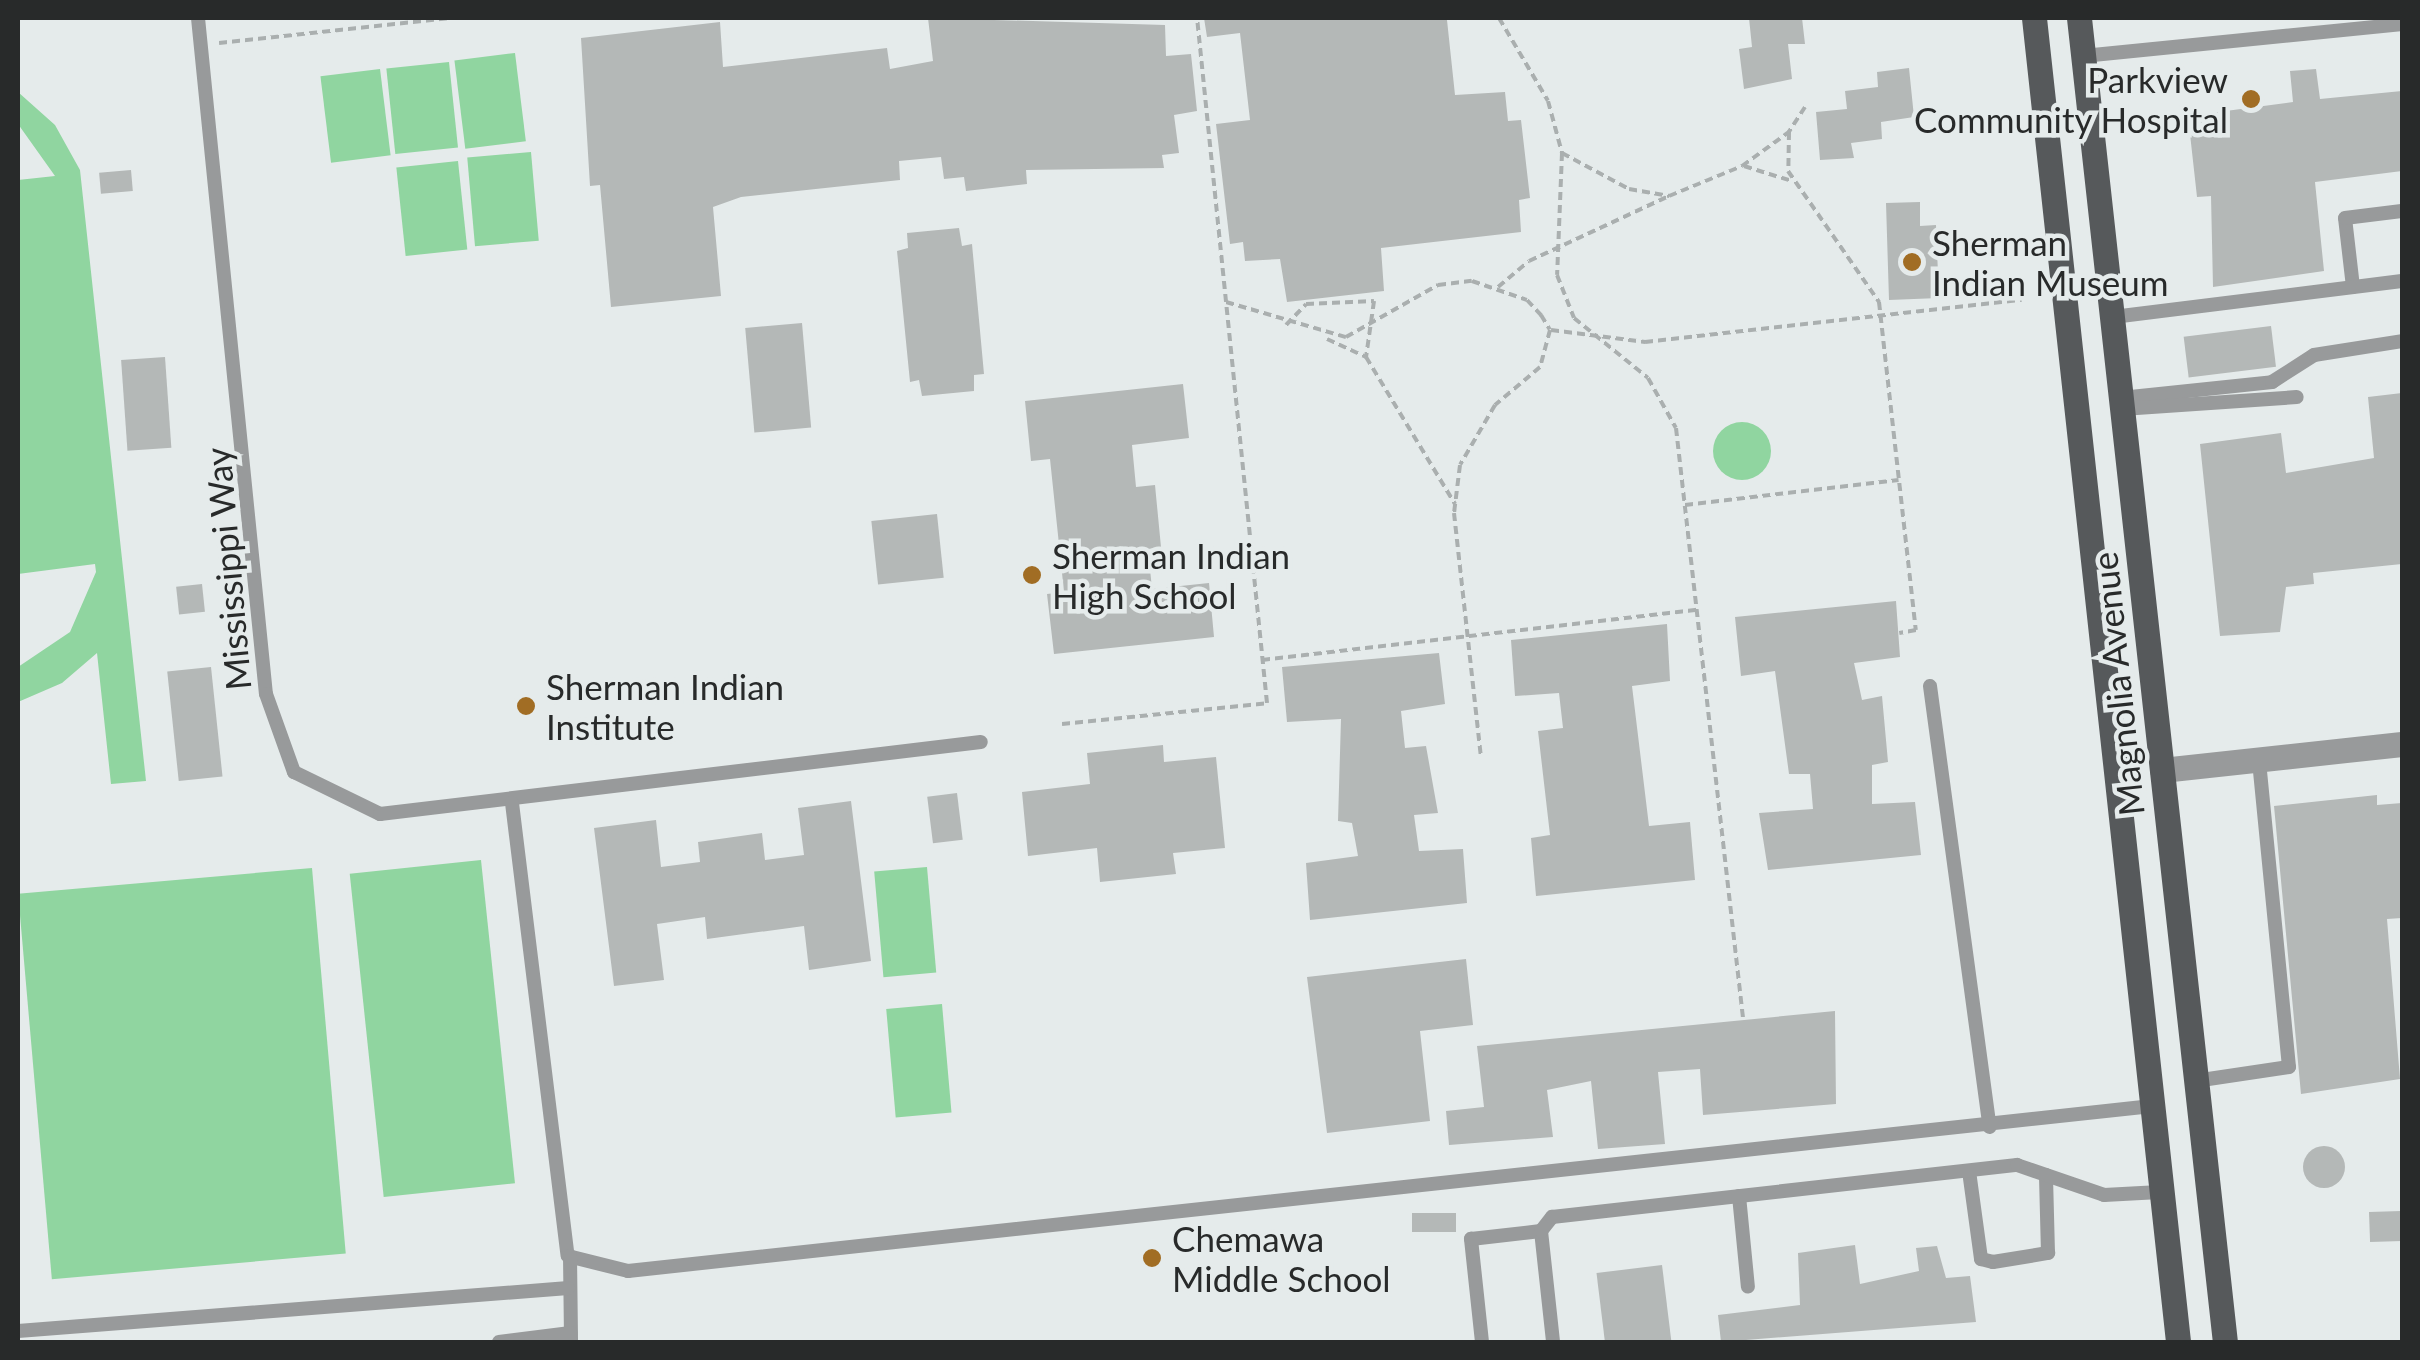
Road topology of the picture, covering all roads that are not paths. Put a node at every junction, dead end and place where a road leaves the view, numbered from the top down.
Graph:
1 (198, 18) edge
2 (2034, 18) edge
3 (2079, 18) edge
4 (2402, 24) edge
5 (2084, 56) junction
6 (2402, 212) edge
7 (2402, 280) edge
8 (2353, 287) junction
9 (2112, 318) junction
10 (2402, 341) edge
11 (2297, 397) dead end
12 (2122, 404) junction
13 (2078, 413) junction
14 (1930, 686) dead end
15 (981, 742) dead end
16 (2402, 744) edge
17 (2259, 759) junction
18 (2162, 770) junction
19 (512, 803) junction
20 (2195, 1081) junction
21 (2152, 1106) junction
22 (1990, 1126) junction
23 (1970, 1170) junction
24 (2046, 1175) junction
25 (2160, 1192) junction
26 (1739, 1196) junction
27 (1540, 1232) junction
28 (570, 1256) junction
29 (1748, 1287) dead end
30 (568, 1288) junction
31 (18, 1330) edge
32 (570, 1338) edge
33 (499, 1342) edge
34 (1482, 1342) edge
35 (1553, 1342) edge
36 (2178, 1342) edge
37 (2224, 1342) edge

1 - 19 lane, Mississippi Way
2 - 13 main road, Magnolia Avenue
3 - 5 main road, Magnolia Avenue
4 - 5 lane
5 - 9 main road, Magnolia Avenue
6 - 8 lane
7 - 8 lane
8 - 9 lane
9 - 12 main road, Magnolia Avenue
10 - 12 lane
11 - 12 lane
12 - 13 main road
12 - 18 main road, Magnolia Avenue
13 - 21 main road, Magnolia Avenue
14 - 22 lane
15 - 19 lane, Mississippi Way
16 - 17 street
17 - 18 street
17 - 20 lane
18 - 20 main road, Magnolia Avenue
19 - 28 lane
20 - 37 main road, Magnolia Avenue
21 - 22 lane
21 - 25 main road, Magnolia Avenue
22 - 28 lane
23 - 24 lane
23 - 24 lane
23 - 26 lane
24 - 25 lane
25 - 36 main road, Magnolia Avenue
26 - 27 lane
26 - 29 lane
27 - 34 lane
27 - 35 lane
28 - 30 lane
30 - 31 lane
30 - 32 lane
32 - 33 lane

